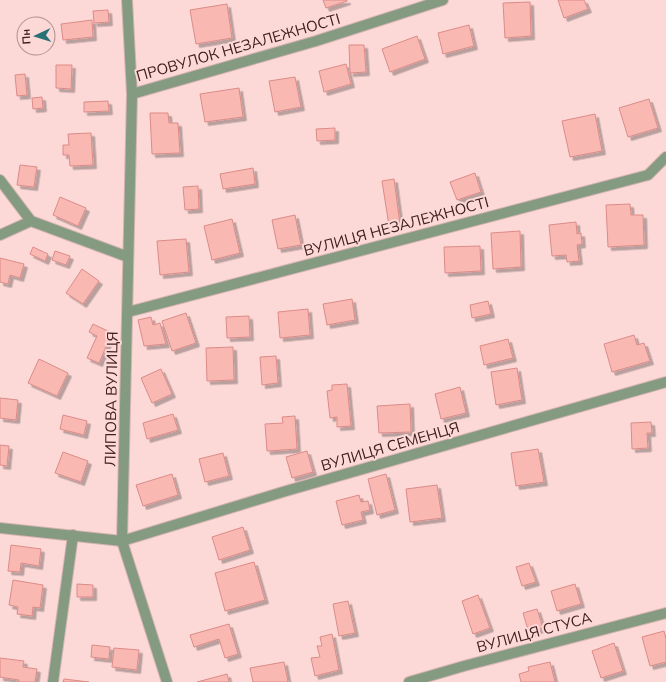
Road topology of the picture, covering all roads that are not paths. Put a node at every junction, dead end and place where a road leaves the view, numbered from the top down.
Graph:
1 (127, 0) edge
2 (443, 0) edge
3 (132, 94) junction
4 (666, 157) edge
5 (0, 180) edge
6 (31, 221) junction
7 (0, 235) edge
8 (128, 257) junction
9 (128, 312) junction
10 (666, 382) edge
11 (0, 528) edge
12 (73, 535) junction
13 (122, 542) junction
14 (666, 613) edge
15 (52, 682) edge
16 (167, 682) edge
17 (409, 682) edge

1 - 3 street, ЛИПОВА ВУЛИЦЯ
2 - 3 street, ПРОВУЛОК НЕЗАЛЕЖНОСТІ
3 - 8 street, ЛИПОВА ВУЛИЦЯ
4 - 9 street, ВУЛИЦЯ НЕЗАЛЕЖНОСТІ
5 - 6 street
6 - 7 street
6 - 8 street
8 - 9 street, ЛИПОВА ВУЛИЦЯ
9 - 13 street, ЛИПОВА ВУЛИЦЯ
10 - 13 street, ВУЛИЦЯ СЕМЕНЦЯ
11 - 12 street
12 - 13 street
12 - 15 street
13 - 16 street, ЛИПОВА ВУЛИЦЯ
14 - 17 street, ВУЛИЦЯ СТУСА

